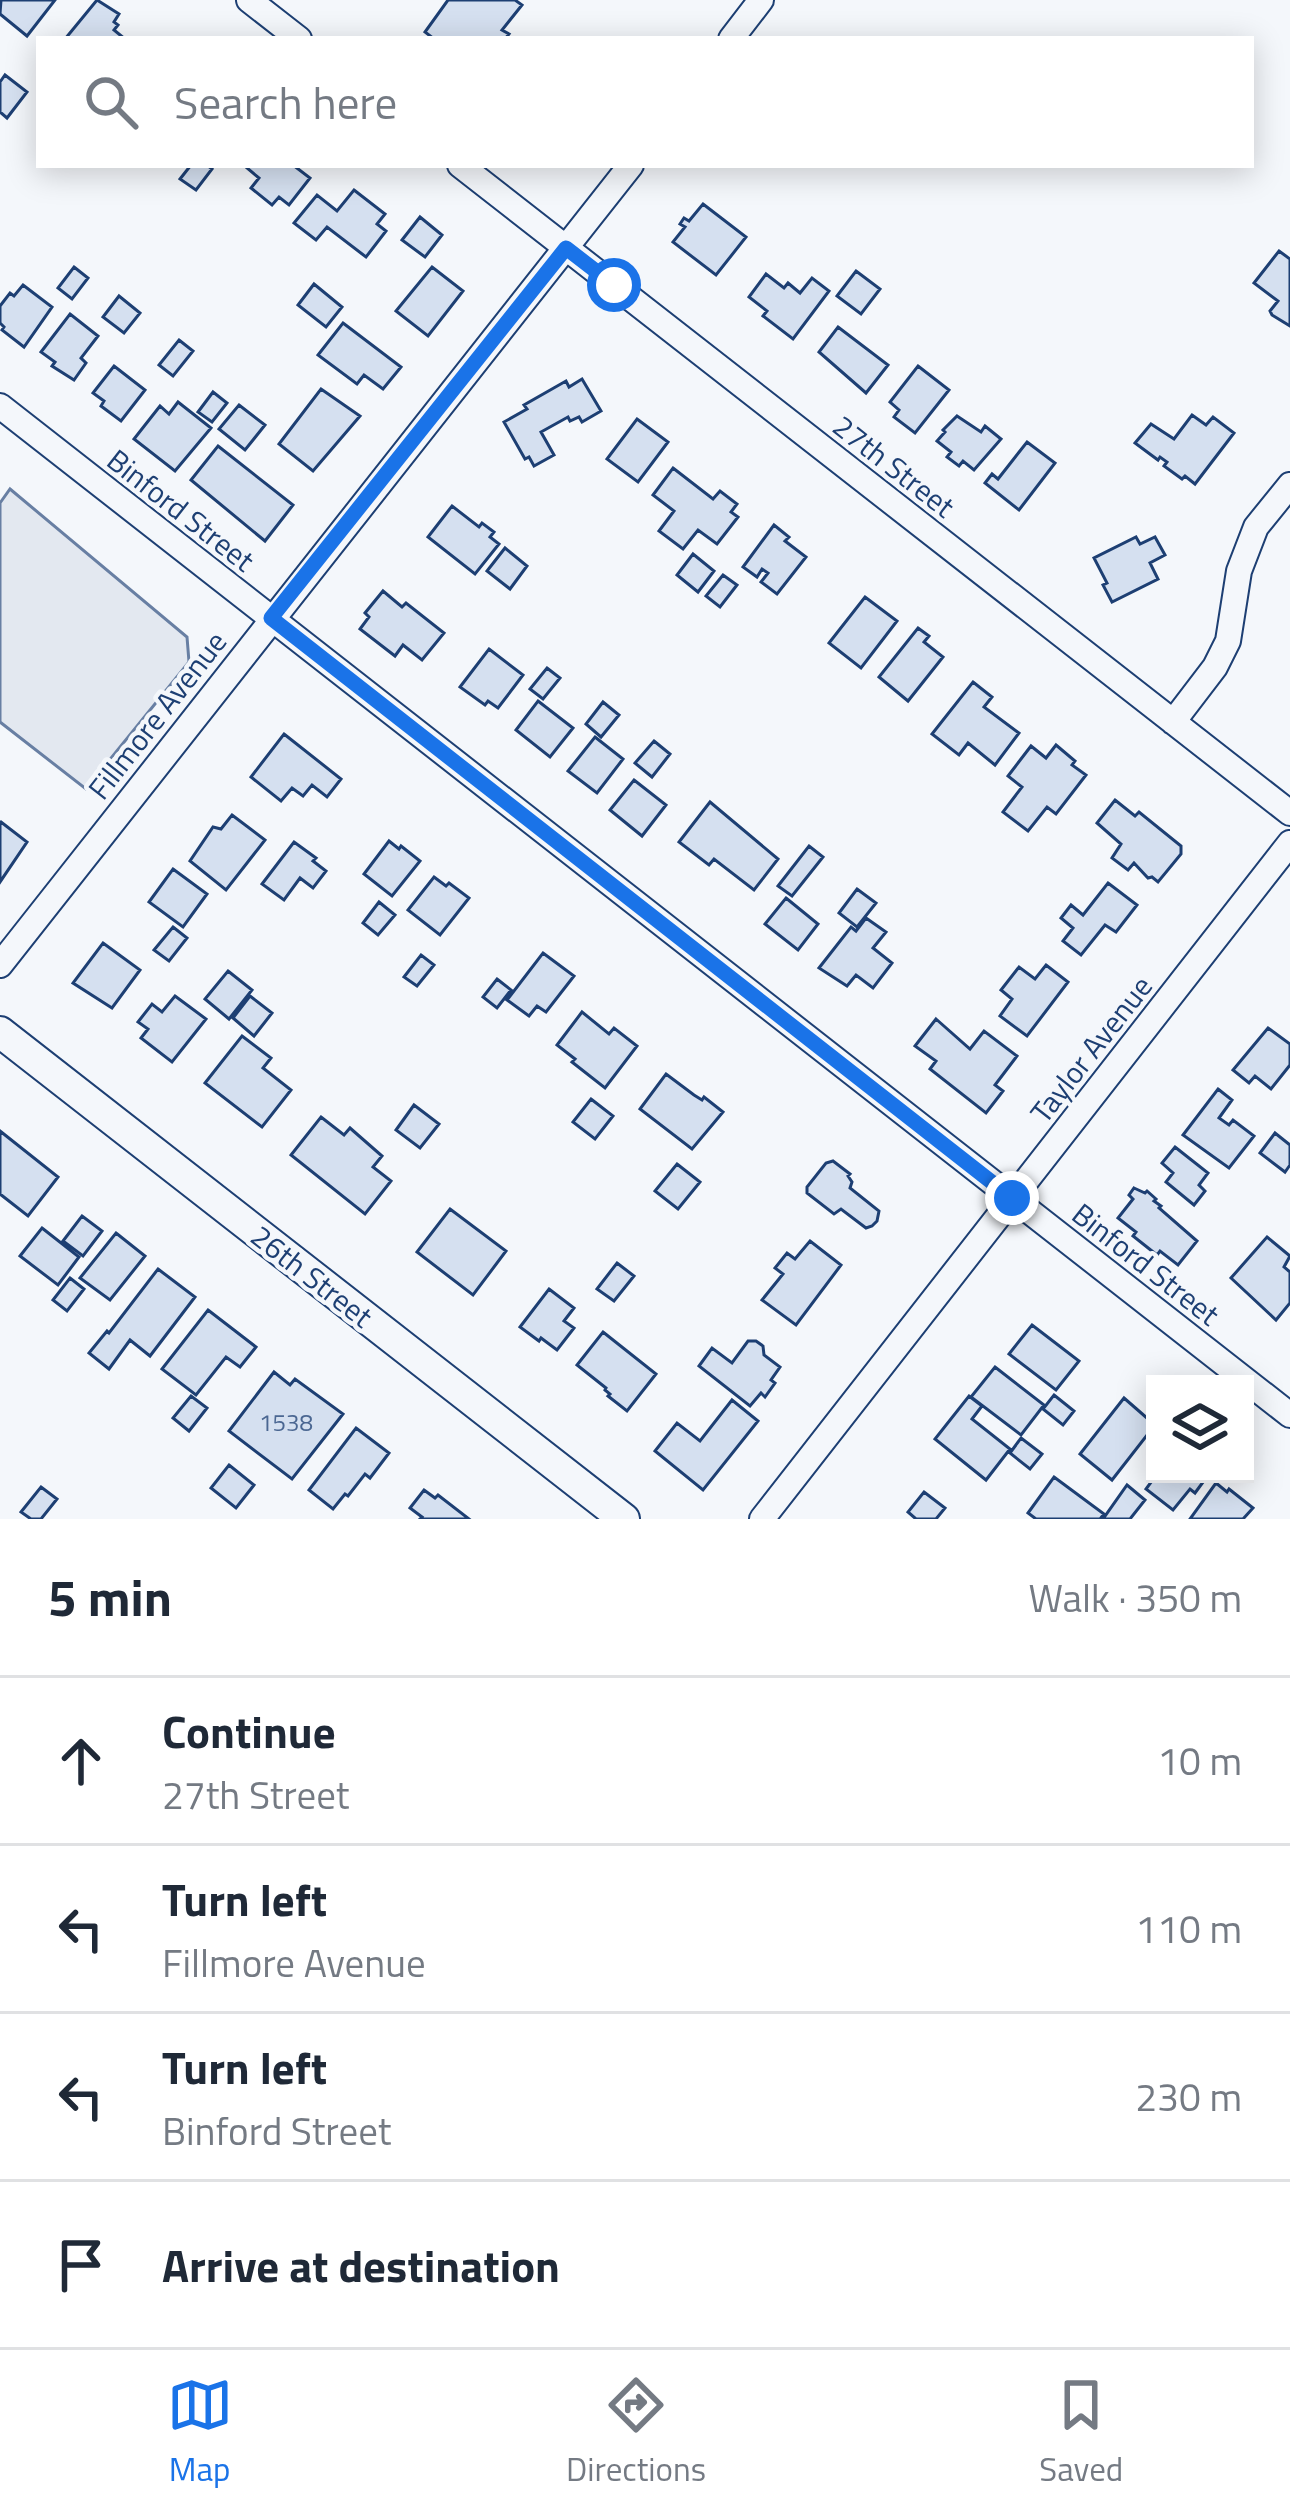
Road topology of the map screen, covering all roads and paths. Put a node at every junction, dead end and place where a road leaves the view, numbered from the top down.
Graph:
1 (249, 0) edge
2 (761, 0) edge
3 (295, 36) edge
4 (732, 36) edge
5 (464, 168) edge
6 (629, 168) edge
7 (566, 248) junction
8 (0, 406) edge
9 (1290, 485) edge
10 (271, 618) junction
11 (1173, 722) junction
12 (1290, 813) edge
13 (1290, 843) edge
14 (0, 965) edge
15 (0, 1032) edge
16 (1012, 1198) junction
17 (1290, 1415) edge
18 (624, 1519) edge
19 (762, 1519) edge

1 - 3 street
2 - 4 street
5 - 7 street, 27th Street
6 - 7 street, Fillmore Avenue
7 - 10 street, Fillmore Avenue
7 - 11 street, 27th Street
8 - 10 street, Binford Street
9 - 11 street
10 - 14 street, Fillmore Avenue
10 - 16 street, Binford Street
11 - 12 street, 27th Street
13 - 16 street, Taylor Avenue
15 - 18 street, 26th Street
16 - 17 street, Binford Street
16 - 19 street, Taylor Avenue

